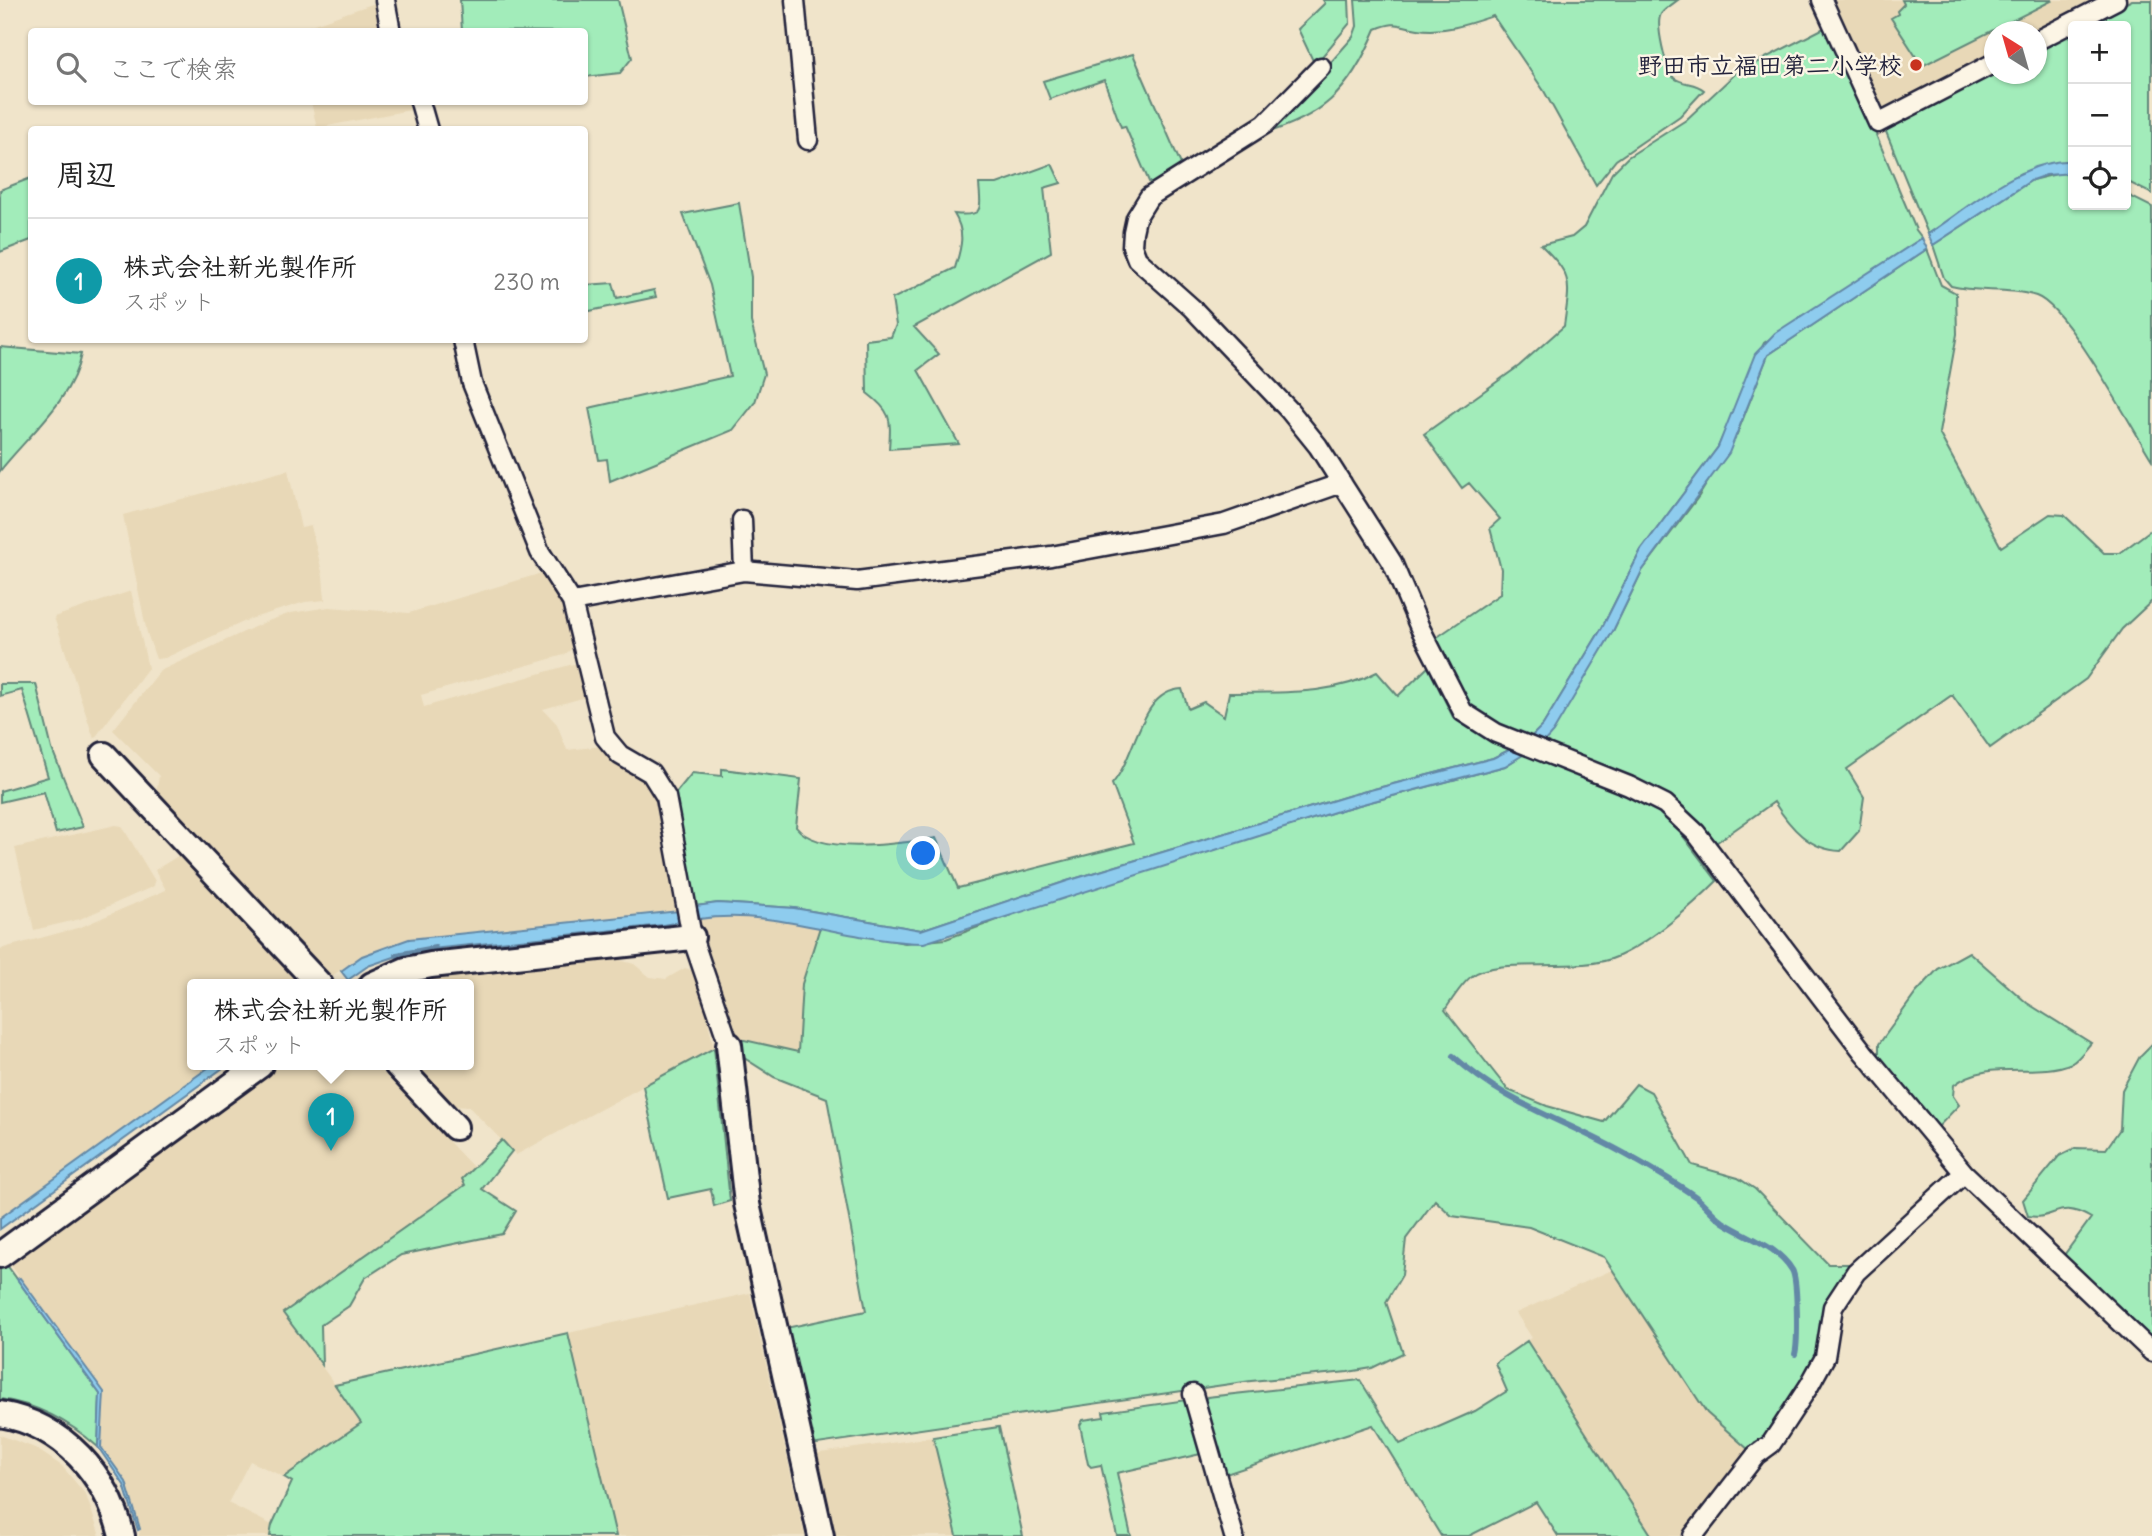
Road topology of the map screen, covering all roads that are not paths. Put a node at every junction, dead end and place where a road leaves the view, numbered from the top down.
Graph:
1 (385, 0) edge
2 (795, 0) edge
3 (1822, 0) edge
4 (2116, 0) edge
5 (390, 28) edge
6 (2047, 35) edge
7 (1321, 67) dead end
8 (1984, 68) edge
9 (421, 105) edge
10 (427, 126) edge
11 (808, 140) dead end
12 (464, 343) edge
13 (1342, 484) junction
14 (742, 520) dead end
15 (744, 571) junction
16 (572, 602) junction
17 (104, 755) dead end
18 (692, 937) junction
19 (314, 979) edge
20 (386, 979) edge
21 (729, 1045) joint
22 (253, 1070) edge
23 (402, 1070) edge
24 (455, 1127) dead end
25 (1964, 1173) junction
26 (0, 1255) edge
27 (2152, 1352) edge
28 (1193, 1394) dead end
29 (0, 1414) edge
30 (122, 1536) edge
31 (821, 1536) edge
32 (1234, 1536) edge
33 (1693, 1536) edge

1 - 5 street
2 - 11 street
3 - 8 street
4 - 6 street
7 - 13 street
9 - 10 street
12 - 16 street
13 - 15 street
13 - 25 street
14 - 15 street
15 - 16 street
16 - 18 street
17 - 19 street
18 - 20 street
18 - 21 street
21 - 31 street
22 - 26 street
23 - 24 street
25 - 27 street
25 - 33 street
28 - 32 street
29 - 30 street

